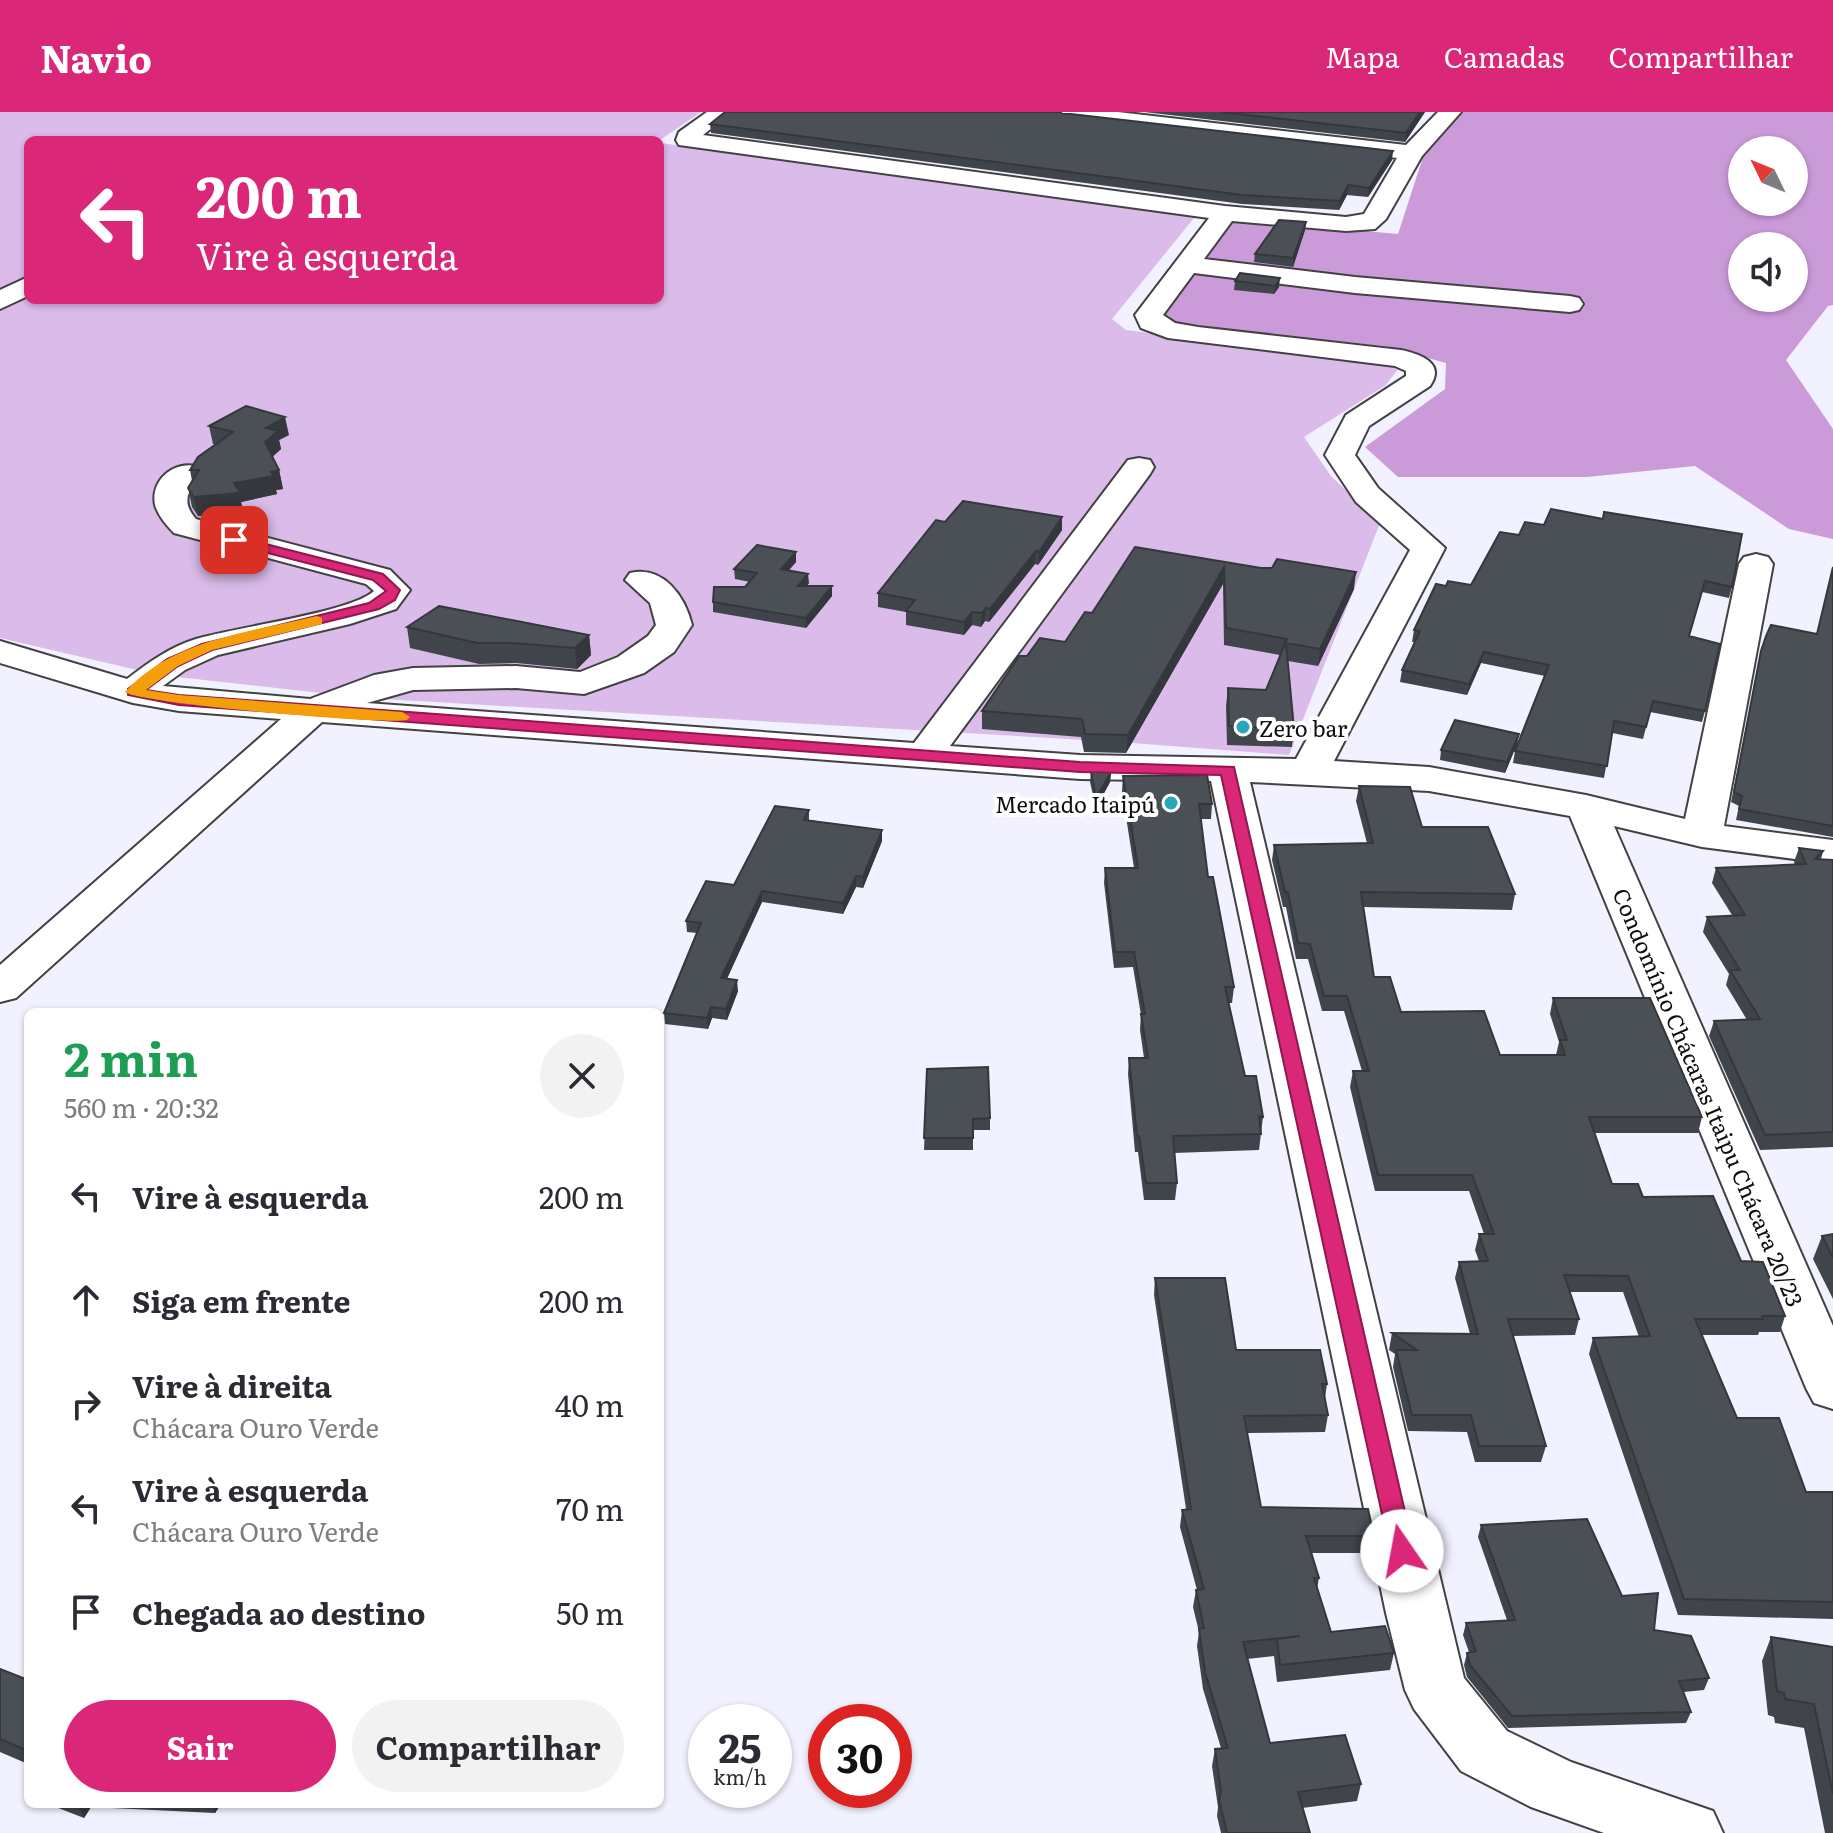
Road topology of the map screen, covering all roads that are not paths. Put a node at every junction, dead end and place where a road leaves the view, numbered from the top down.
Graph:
1 (721, 112) edge
2 (1062, 112) edge
3 (1450, 112) edge
4 (1412, 153) junction
5 (1225, 213) junction
6 (1186, 264) junction
7 (24, 287) edge
8 (0, 301) edge
9 (1570, 304) dead end
10 (1139, 467) dead end
11 (185, 473) dead end
12 (1756, 564) dead end
13 (642, 580) dead end
14 (0, 652) edge
15 (133, 692) junction
16 (313, 710) junction
17 (925, 756) junction
18 (1216, 770) junction
19 (1309, 771) junction
20 (1586, 807) junction
21 (1702, 835) junction
22 (1833, 852) edge
23 (0, 988) edge
24 (1833, 1388) edge
25 (1690, 1833) edge

1 - 5 street
2 - 4 street
3 - 4 street
4 - 5 street
5 - 6 street
6 - 9 street
6 - 19 street
7 - 8 street
10 - 17 street
11 - 15 street
12 - 21 street
13 - 16 street
14 - 15 street
15 - 16 street
16 - 17 street
16 - 23 street
17 - 18 street
18 - 19 street
18 - 25 street
19 - 20 street
20 - 21 street
20 - 24 street, Condomínio Chácaras Itaipu Chácara 20/23
21 - 22 street

